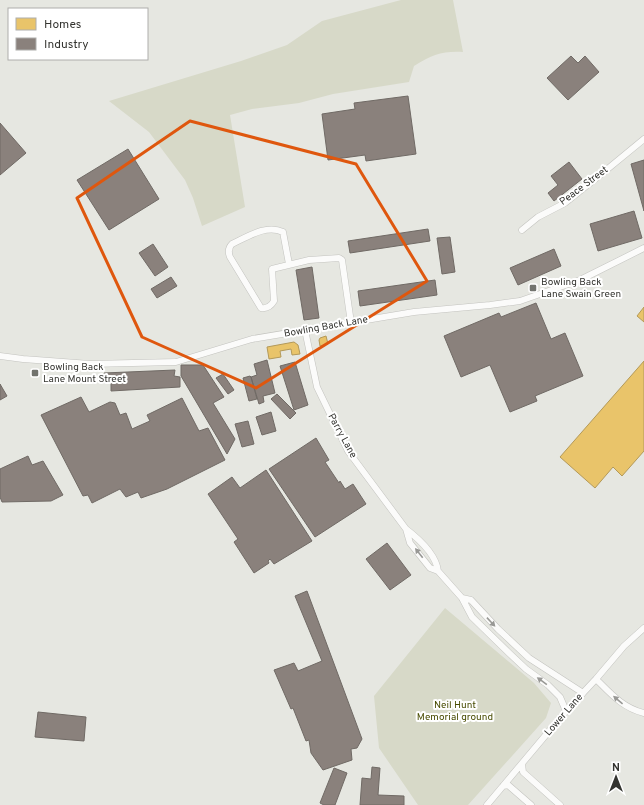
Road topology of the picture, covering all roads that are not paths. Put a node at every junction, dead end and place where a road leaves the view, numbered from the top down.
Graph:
1 (644, 138) edge
2 (522, 230) dead end
3 (644, 248) edge
4 (289, 264) junction
5 (351, 323) junction
6 (305, 330) junction
7 (0, 356) edge
8 (462, 598) junction
9 (644, 628) edge
10 (596, 679) junction
11 (583, 693) junction
12 (566, 711) junction
13 (644, 713) edge
14 (522, 764) junction
15 (503, 786) junction
16 (487, 805) edge
17 (531, 805) edge
18 (560, 805) edge

1 - 2 street, Peace Street
3 - 5 street, Bowling Back Lane
4 - 4 street
4 - 5 street
5 - 6 street, Bowling Back Lane
6 - 7 street, Bowling Back Lane
6 - 8 street, Parry Lane
8 -> 11 street, Parry Lane
12 -> 8 street, Parry Lane
9 - 10 street, Lower Lane
10 - 11 street, Lower Lane
13 -> 10 street
11 - 12 street, Lower Lane
12 - 14 street, Lower Lane
14 - 15 street, Lower Lane
14 - 18 street
15 - 16 street, Lower Lane
15 - 17 street

